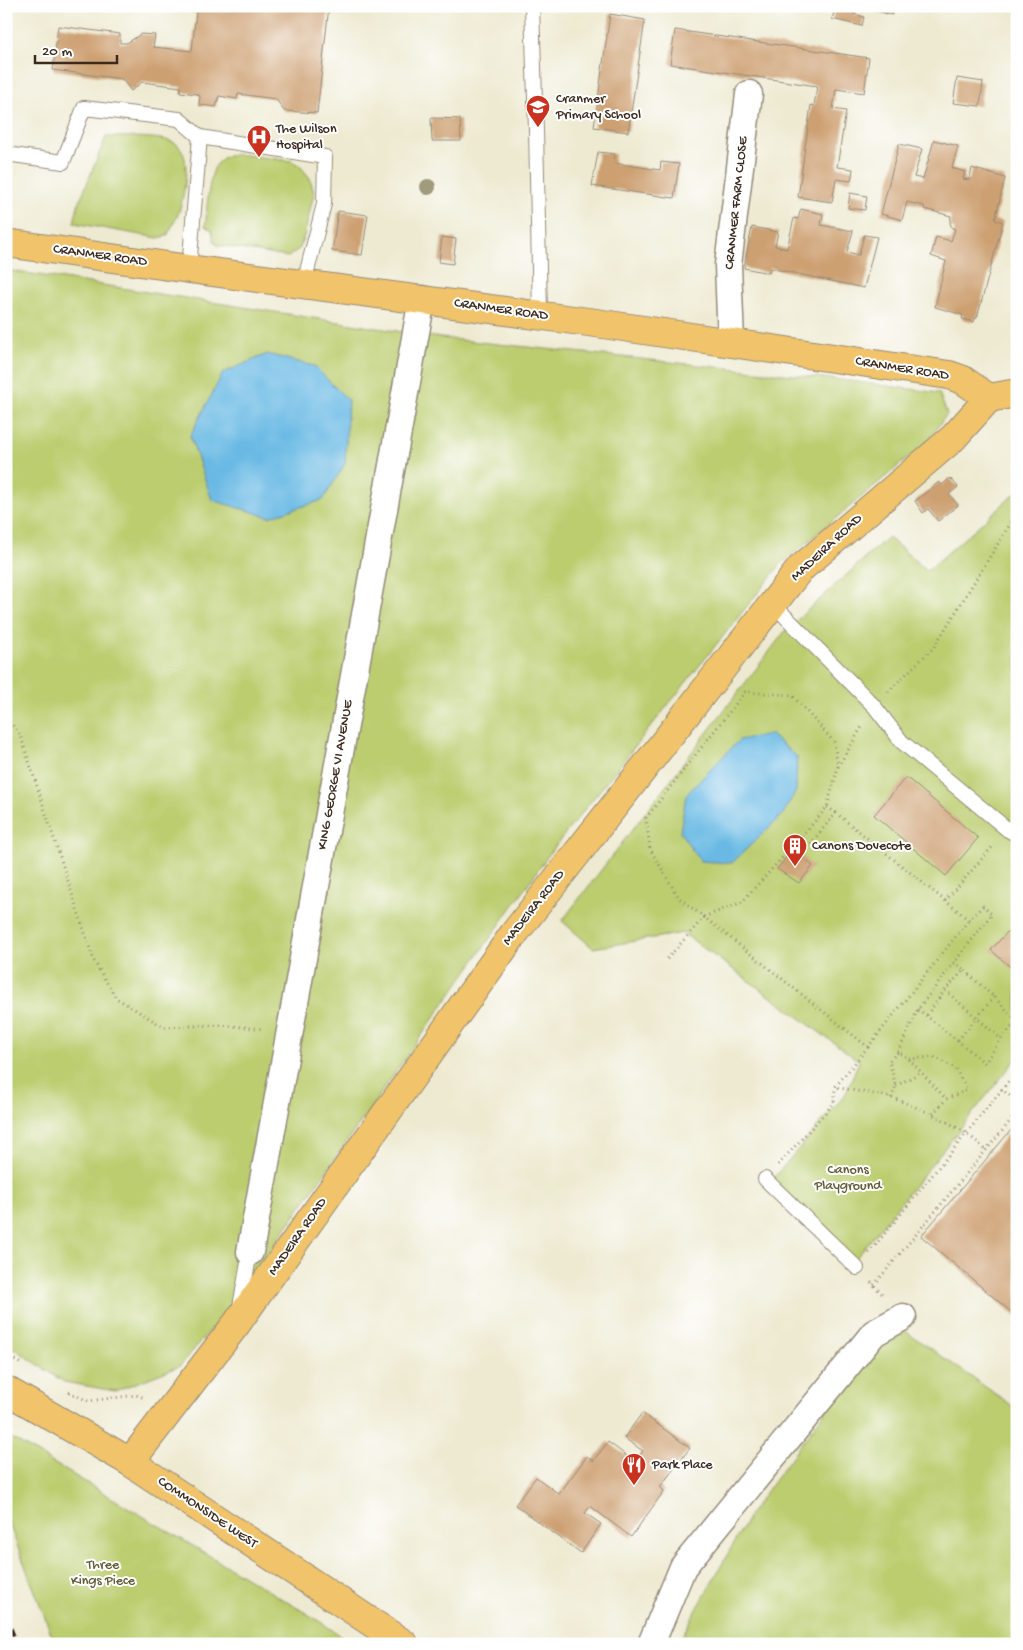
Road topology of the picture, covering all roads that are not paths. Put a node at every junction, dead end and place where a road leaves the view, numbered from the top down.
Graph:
1 (532, 6) edge
2 (749, 94) dead end
3 (200, 137) junction
4 (6, 154) edge
5 (6, 243) edge
6 (189, 269) junction
7 (304, 283) junction
8 (422, 299) junction
9 (540, 315) junction
10 (731, 342) junction
11 (1017, 393) edge
12 (989, 398) junction
13 (773, 604) junction
14 (1012, 832) edge
15 (765, 1179) road end
16 (250, 1252) joint
17 (858, 1268) road end
18 (903, 1317) road end
19 (237, 1323) junction
20 (6, 1390) edge
21 (130, 1462) junction
22 (404, 1644) edge
23 (651, 1644) edge

1 - 9 lane
2 - 10 street, CRANMER FARM CLOSE
3 - 4 lane
3 - 6 lane
3 - 7 lane
5 - 6 main road, CRANMER ROAD
6 - 7 main road, CRANMER ROAD
7 - 8 main road, CRANMER ROAD
8 - 9 main road, CRANMER ROAD
8 - 16 street, KING GEORGE VI AVENUE
9 - 10 main road, CRANMER ROAD
10 - 12 main road, CRANMER ROAD
11 - 12 main road
12 - 13 main road, MADEIRA ROAD
13 - 14 lane
13 - 19 main road, MADEIRA ROAD
15 - 17 lane
16 - 19 lane
18 - 23 street
19 - 21 main road, MADEIRA ROAD
20 - 21 main road, COMMONSIDE WEST
21 - 22 main road, COMMONSIDE WEST

